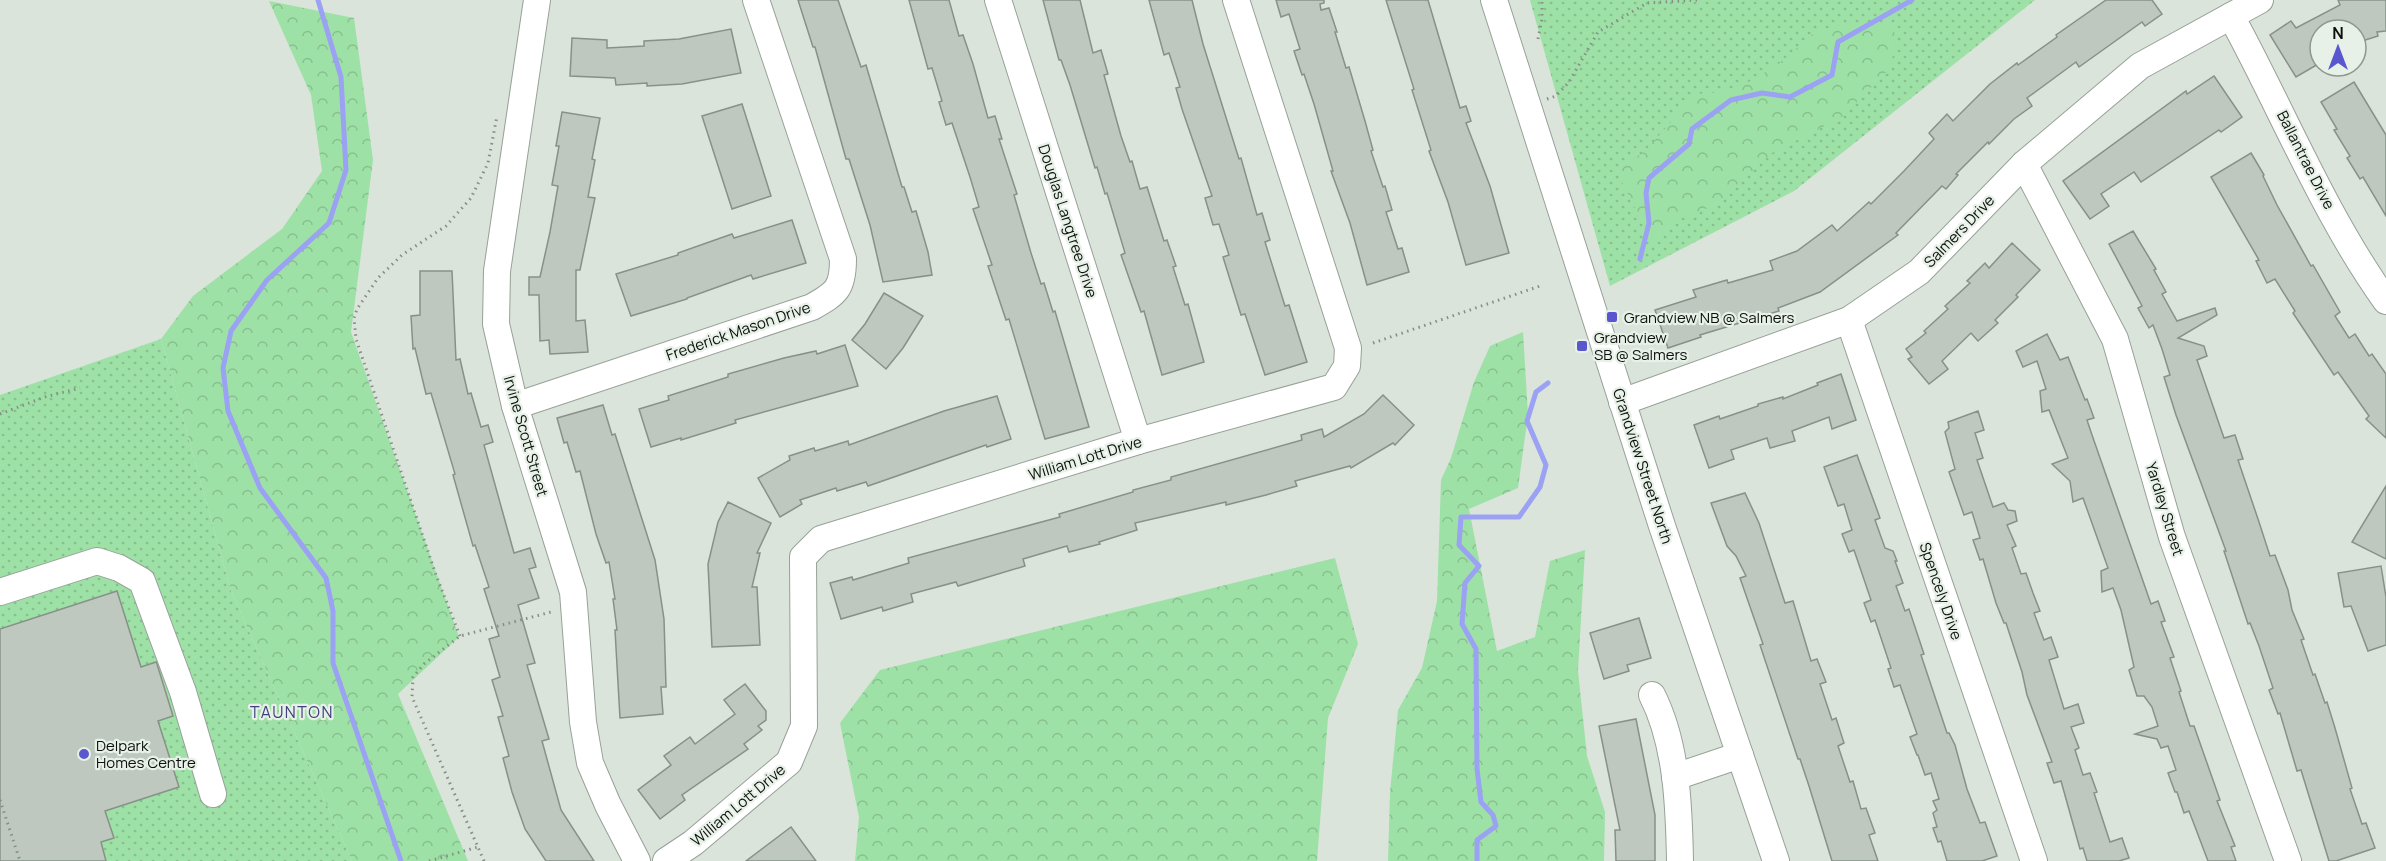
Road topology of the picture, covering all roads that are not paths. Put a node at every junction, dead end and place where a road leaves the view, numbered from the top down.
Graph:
1 (537, 0) edge
2 (756, 0) edge
3 (998, 0) edge
4 (1236, 0) edge
5 (1494, 0) edge
6 (2260, 0) edge
7 (2231, 16) junction
8 (2024, 164) junction
9 (2386, 301) edge
10 (1849, 320) junction
11 (1622, 402) junction
12 (515, 406) junction
13 (1138, 441) junction
14 (0, 592) edge
15 (1652, 695) dead end
16 (1740, 755) junction
17 (1675, 777) junction
18 (213, 794) dead end
19 (637, 861) edge
20 (666, 861) edge
21 (1680, 861) edge
22 (1776, 861) edge
23 (2034, 861) edge
24 (2288, 861) edge

1 - 12 street, Irvine Scott Street
2 - 12 street, Frederick Mason Drive
3 - 13 street, Douglas Langtree Drive
4 - 13 street, William Lott Drive
5 - 11 street, Grandview Street North
6 - 7 street, Salmers Drive
7 - 8 street, Salmers Drive
7 - 9 street, Ballantrae Drive
8 - 10 street, Salmers Drive
8 - 24 street, Yardley Street
10 - 11 street, Salmers Drive
10 - 23 street, Spencely Drive
11 - 16 street, Grandview Street North
12 - 19 street, Irvine Scott Street
13 - 20 street, William Lott Drive
14 - 18 street
15 - 17 street
16 - 17 street
16 - 22 street, Grandview Street North
17 - 21 street

